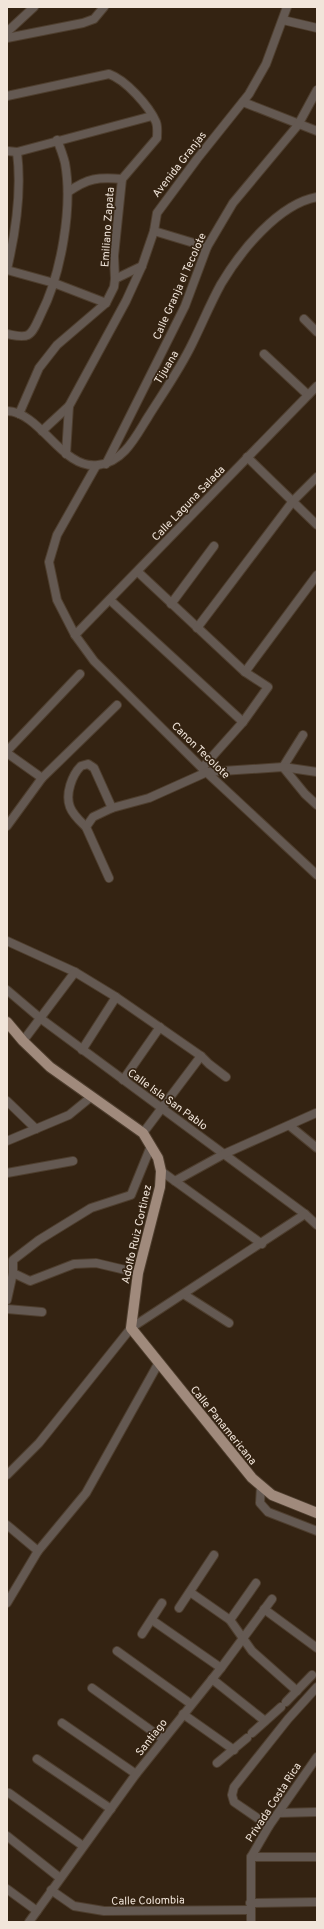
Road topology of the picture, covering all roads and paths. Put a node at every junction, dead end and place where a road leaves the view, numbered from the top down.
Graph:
1 (34, 7) edge
2 (104, 7) edge
3 (287, 7) edge
4 (283, 20) junction
5 (317, 28) edge
6 (7, 32) edge
7 (7, 38) edge
8 (317, 90) edge
9 (7, 96) edge
10 (242, 102) junction
11 (152, 116) junction
12 (298, 124) junction
13 (317, 131) edge
14 (57, 140) junction
15 (7, 151) edge
16 (16, 152) junction
17 (122, 179) junction
18 (68, 192) junction
19 (317, 197) edge
20 (154, 231) junction
21 (207, 246) junction
22 (142, 266) junction
23 (7, 270) edge
24 (115, 279) junction
25 (54, 283) junction
26 (106, 303) junction
27 (304, 319) dead end
28 (317, 332) edge
29 (7, 334) edge
30 (264, 354) dead end
31 (317, 386) edge
32 (308, 395) junction
33 (69, 406) junction
34 (7, 411) edge
35 (19, 414) junction
36 (42, 431) junction
37 (66, 454) junction
38 (247, 457) junction
39 (106, 464) junction
40 (96, 466) junction
41 (317, 477) edge
42 (293, 501) junction
43 (317, 525) edge
44 (214, 546) dead end
45 (138, 572) junction
46 (317, 575) edge
47 (110, 600) junction
48 (171, 604) junction
49 (197, 628) junction
50 (75, 635) junction
51 (245, 672) junction
52 (80, 674) dead end
53 (117, 705) dead end
54 (243, 722) junction
55 (303, 735) dead end
56 (7, 752) edge
57 (283, 767) junction
58 (205, 770) junction
59 (317, 772) edge
60 (42, 778) junction
61 (317, 805) edge
62 (112, 808) junction
63 (7, 826) edge
64 (86, 826) junction
65 (317, 875) edge
66 (108, 878) dead end
67 (7, 941) edge
68 (75, 972) junction
69 (7, 990) edge
70 (116, 997) junction
71 (40, 1018) junction
72 (7, 1022) edge
73 (160, 1027) junction
74 (23, 1041) junction
75 (82, 1050) junction
76 (202, 1056) junction
77 (226, 1077) dead end
78 (123, 1080) junction
79 (91, 1097) junction
80 (7, 1101) edge
81 (163, 1108) junction
82 (316, 1113) edge
83 (290, 1126) junction
84 (36, 1129) junction
85 (143, 1134) junction
86 (7, 1141) edge
87 (151, 1146) junction
88 (317, 1148) edge
89 (224, 1154) junction
90 (73, 1161) dead end
91 (161, 1171) junction
92 (7, 1174) edge
93 (175, 1181) junction
94 (305, 1214) junction
95 (317, 1225) edge
96 (262, 1244) junction
97 (13, 1273) junction
98 (138, 1273) junction
99 (185, 1295) junction
100 (7, 1300) edge
101 (7, 1309) edge
102 (42, 1312) dead end
103 (229, 1323) dead end
104 (131, 1328) junction
105 (158, 1364) junction
106 (7, 1474) edge
107 (261, 1486) junction
108 (317, 1513) edge
109 (7, 1525) edge
110 (317, 1531) edge
111 (38, 1551) junction
112 (214, 1555) dead end
113 (256, 1584) dead end
114 (190, 1592) junction
115 (272, 1600) dead end
116 (7, 1603) edge
117 (162, 1603) dead end
118 (179, 1608) dead end
119 (264, 1609) junction
120 (152, 1620) junction
121 (230, 1620) junction
122 (142, 1634) dead end
123 (242, 1639) junction
124 (317, 1648) edge
125 (118, 1651) dead end
126 (221, 1668) junction
127 (312, 1675) dead end
128 (212, 1679) junction
129 (317, 1687) edge
130 (92, 1688) dead end
131 (297, 1691) junction
132 (191, 1704) junction
133 (183, 1714) junction
134 (265, 1721) junction
135 (62, 1723) dead end
136 (163, 1739) junction
137 (234, 1750) junction
138 (317, 1757) edge
139 (37, 1759) dead end
140 (217, 1763) dead end
141 (313, 1768) edge
142 (136, 1774) junction
143 (9, 1793) dead end
144 (111, 1809) junction
145 (317, 1812) edge
146 (279, 1813) junction
147 (269, 1826) junction
148 (7, 1836) edge
149 (83, 1846) junction
150 (252, 1857) junction
151 (317, 1857) edge
152 (60, 1878) junction
153 (7, 1889) edge
154 (51, 1890) junction
155 (317, 1902) edge
156 (250, 1906) junction
157 (37, 1911) junction
158 (29, 1922) edge
159 (251, 1922) edge

1 - 6 street
2 - 7 street
3 - 4 street, Avenida Granjas
4 - 5 street
4 - 10 street, Avenida Granjas
8 - 12 street, Calle Granja el Tecolote
9 - 11 street, Emiliano Zapata
10 - 12 street
10 - 20 street, Avenida Granjas
11 - 14 street
11 - 17 street, Emiliano Zapata
12 - 13 street
12 - 21 street, Calle Granja el Tecolote
14 - 16 street
14 - 18 street
15 - 16 street
16 - 23 street
17 - 18 street
17 - 24 street, Emiliano Zapata
18 - 25 street
19 - 39 street, Tijuana
20 - 21 street
20 - 22 street, Avenida Granjas
21 - 39 street, Calle Granja el Tecolote
22 - 24 street
22 - 33 street, Avenida Granjas
23 - 25 street
24 - 26 street
25 - 26 street
25 - 29 street
26 - 35 street
27 - 28 street
30 - 32 street
31 - 32 street, Calle Laguna Salada
32 - 38 street, Calle Laguna Salada
33 - 36 street, Avenida Granjas
33 - 37 street, Avenida Granjas
34 - 35 street, Tijuana
35 - 36 street, Tijuana
36 - 37 street, Tijuana
37 - 40 street, Tijuana
38 - 42 street
38 - 45 street, Calle Laguna Salada
39 - 40 street, Tijuana
40 - 50 street
41 - 42 street
42 - 43 street
42 - 49 street
44 - 48 street
45 - 47 street, Calle Laguna Salada
45 - 48 street
46 - 51 street
47 - 50 street, Calle Laguna Salada
47 - 54 street
48 - 49 street
49 - 51 street
50 - 58 street, Canon Tecolote
51 - 54 street
52 - 56 street
53 - 60 street
54 - 58 street
55 - 57 street
56 - 60 street
57 - 58 street
57 - 59 street
57 - 61 street
58 - 62 street
58 - 65 street, Canon Tecolote
60 - 63 street
62 - 64 street
62 - 64 street
64 - 66 street
67 - 68 street
68 - 70 street
68 - 71 street
69 - 71 street, Calle Isla San Pablo
70 - 73 street
70 - 75 street
71 - 74 street
71 - 75 street, Calle Isla San Pablo
72 - 74 main road, Adolfo Ruiz Cortinez
73 - 76 street
73 - 78 street
74 - 79 main road, Adolfo Ruiz Cortinez
75 - 78 street, Calle Isla San Pablo
76 - 77 street
76 - 81 street
78 - 81 street, Calle Isla San Pablo
79 - 84 street
79 - 85 main road, Adolfo Ruiz Cortinez
80 - 84 street
81 - 85 street
81 - 89 street, Calle Isla San Pablo
82 - 83 street
83 - 88 street
83 - 89 street
84 - 86 street
85 - 87 main road, Adolfo Ruiz Cortinez
87 - 91 main road, Adolfo Ruiz Cortinez
87 - 97 street
89 - 93 street
89 - 94 street, Calle Isla San Pablo
90 - 92 street
91 - 93 street
91 - 98 main road, Adolfo Ruiz Cortinez
93 - 96 street
94 - 95 street, Calle Isla San Pablo
94 - 96 street
96 - 99 street
97 - 98 street
97 - 100 street
98 - 104 main road, Adolfo Ruiz Cortinez
99 - 103 street
99 - 104 street
101 - 102 street
104 - 105 main road, Calle Panamericana
104 - 106 street
105 - 107 main road, Calle Panamericana
105 - 111 street
107 - 108 main road, Calle Panamericana
107 - 110 street
109 - 111 street
111 - 116 street
112 - 114 street
113 - 121 street
114 - 118 street
114 - 121 street
115 - 119 street, Santiago
117 - 120 street
119 - 123 street, Santiago
119 - 124 street
120 - 122 street
120 - 126 street
121 - 123 street
123 - 126 street, Santiago
123 - 131 street
125 - 132 street
126 - 128 street, Santiago
127 - 131 street
128 - 132 street, Santiago
128 - 134 street
129 - 147 street
130 - 136 street
131 - 134 street
132 - 133 street, Santiago
133 - 136 street, Santiago
133 - 137 street
134 - 137 street
135 - 142 street
136 - 142 street, Santiago
137 - 140 street
138 - 141 street, Privada Costa Rica
139 - 144 street
141 - 146 street, Privada Costa Rica
142 - 144 street, Santiago
143 - 149 street
144 - 149 street, Santiago
145 - 146 street
146 - 147 street, Privada Costa Rica
147 - 150 street, Privada Costa Rica
148 - 152 street
149 - 152 street, Santiago
150 - 151 street
150 - 156 street, Privada Costa Rica
152 - 154 street, Santiago
153 - 157 street
154 - 156 street, Calle Colombia
154 - 157 street, Santiago
155 - 156 street, Calle Colombia
156 - 159 street, Privada Costa Rica
157 - 158 street, Santiago

